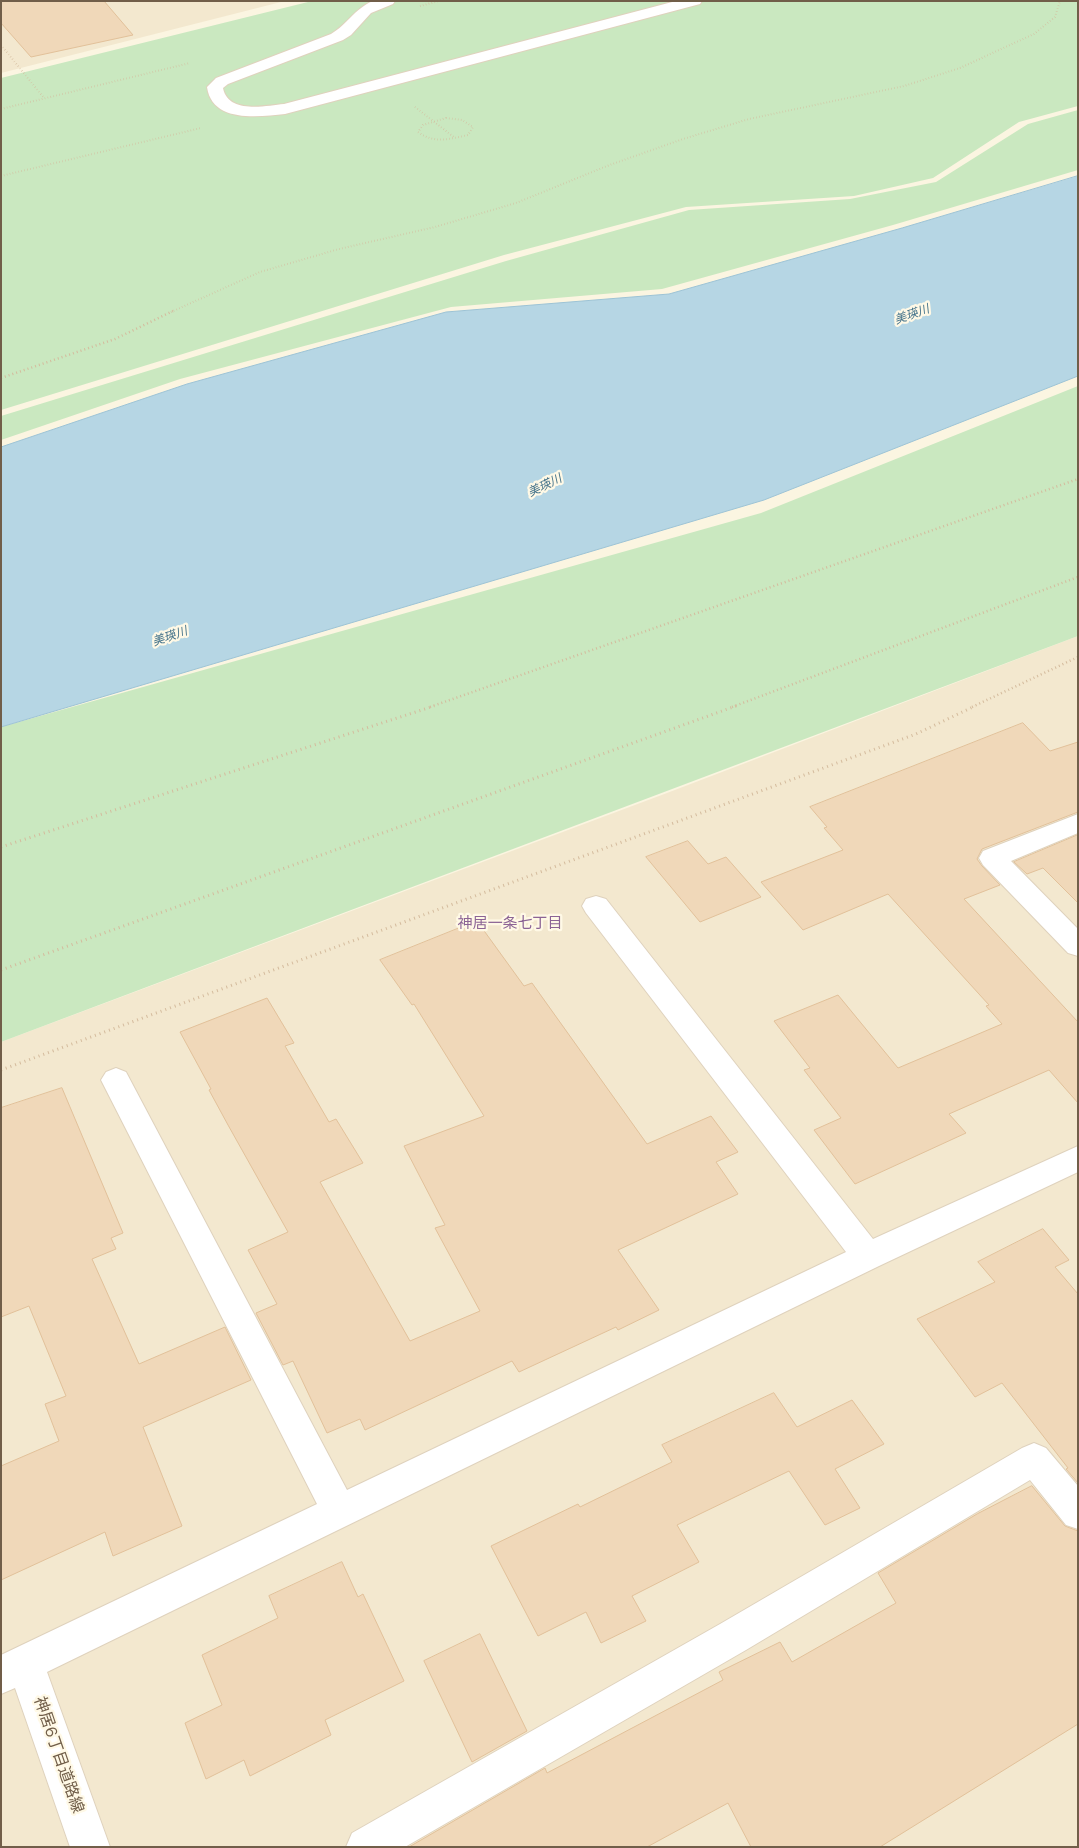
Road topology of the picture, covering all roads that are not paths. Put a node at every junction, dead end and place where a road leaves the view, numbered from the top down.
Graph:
1 (388, 1) edge
2 (695, 1) edge
3 (1078, 823) edge
4 (596, 906) dead end
5 (1078, 946) edge
6 (116, 1080) dead end
7 (1078, 1158) edge
8 (868, 1256) junction
9 (339, 1511) junction
10 (1078, 1513) edge
11 (13, 1669) edge
12 (90, 1847) edge
13 (366, 1847) edge

1 - 2 street
3 - 5 street
4 - 8 street
6 - 9 street
7 - 8 street
8 - 9 street
9 - 11 street
10 - 13 street
11 - 12 street, 神居6丁目道路線

